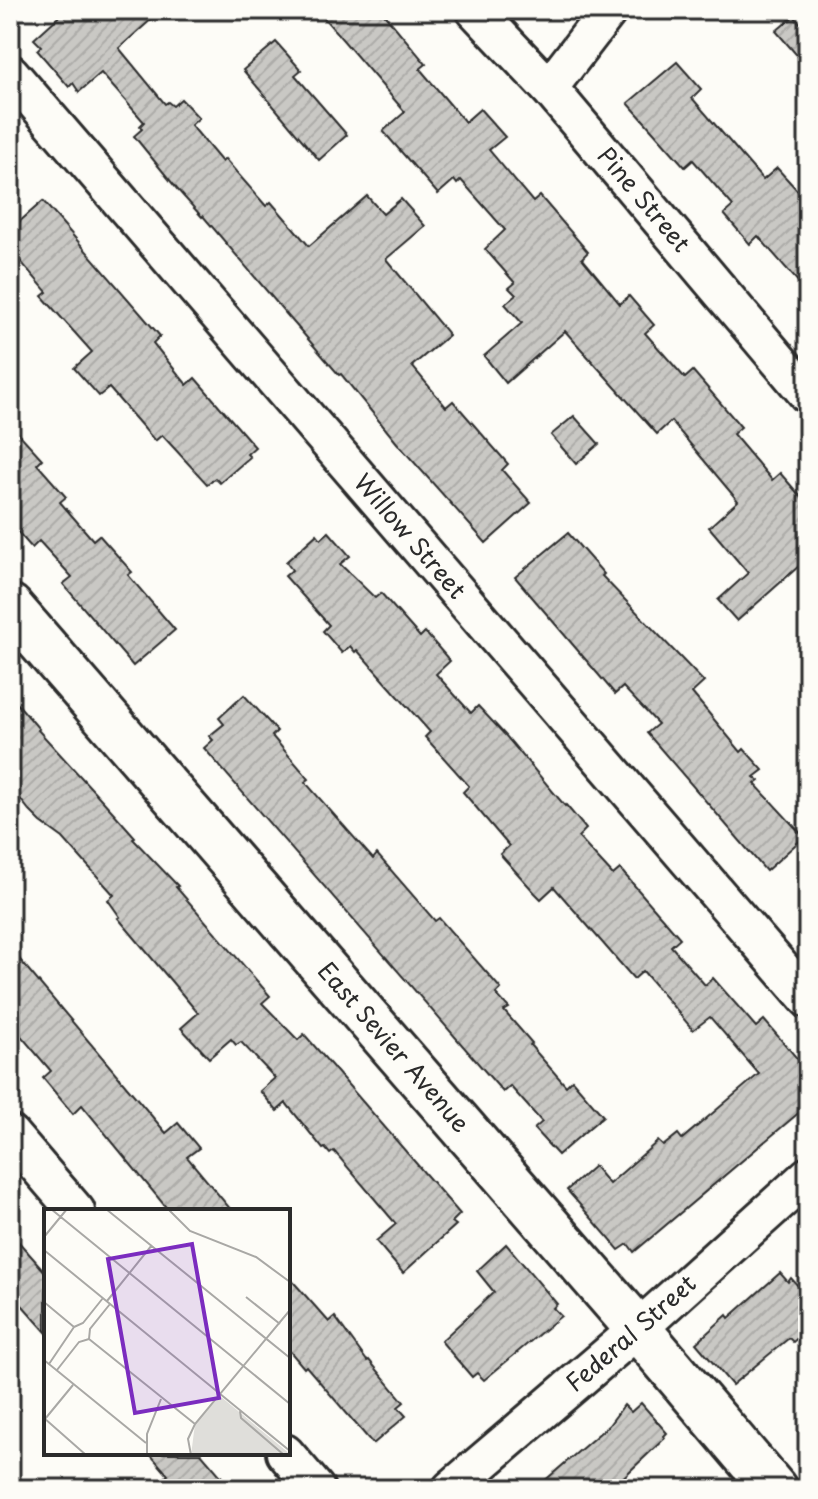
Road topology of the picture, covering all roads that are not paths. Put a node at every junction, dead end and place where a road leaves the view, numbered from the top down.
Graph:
1 (475, 10) edge
2 (609, 10) edge
3 (10, 73) edge
4 (549, 88) junction
5 (808, 395) edge
6 (10, 607) edge
7 (808, 999) edge
8 (10, 1134) edge
9 (808, 1176) edge
10 (74, 1209) edge
11 (638, 1329) junction
12 (287, 1455) edge
13 (316, 1489) edge
14 (451, 1489) edge
15 (774, 1489) edge

1 - 4 street, Pine Street
2 - 4 street
3 - 7 street, Willow Street
4 - 5 street, Pine Street
6 - 11 street, East Sevier Avenue
8 - 10 street
9 - 11 street, Federal Street
11 - 14 street, Federal Street
11 - 15 street, East Sevier Avenue
12 - 13 street

